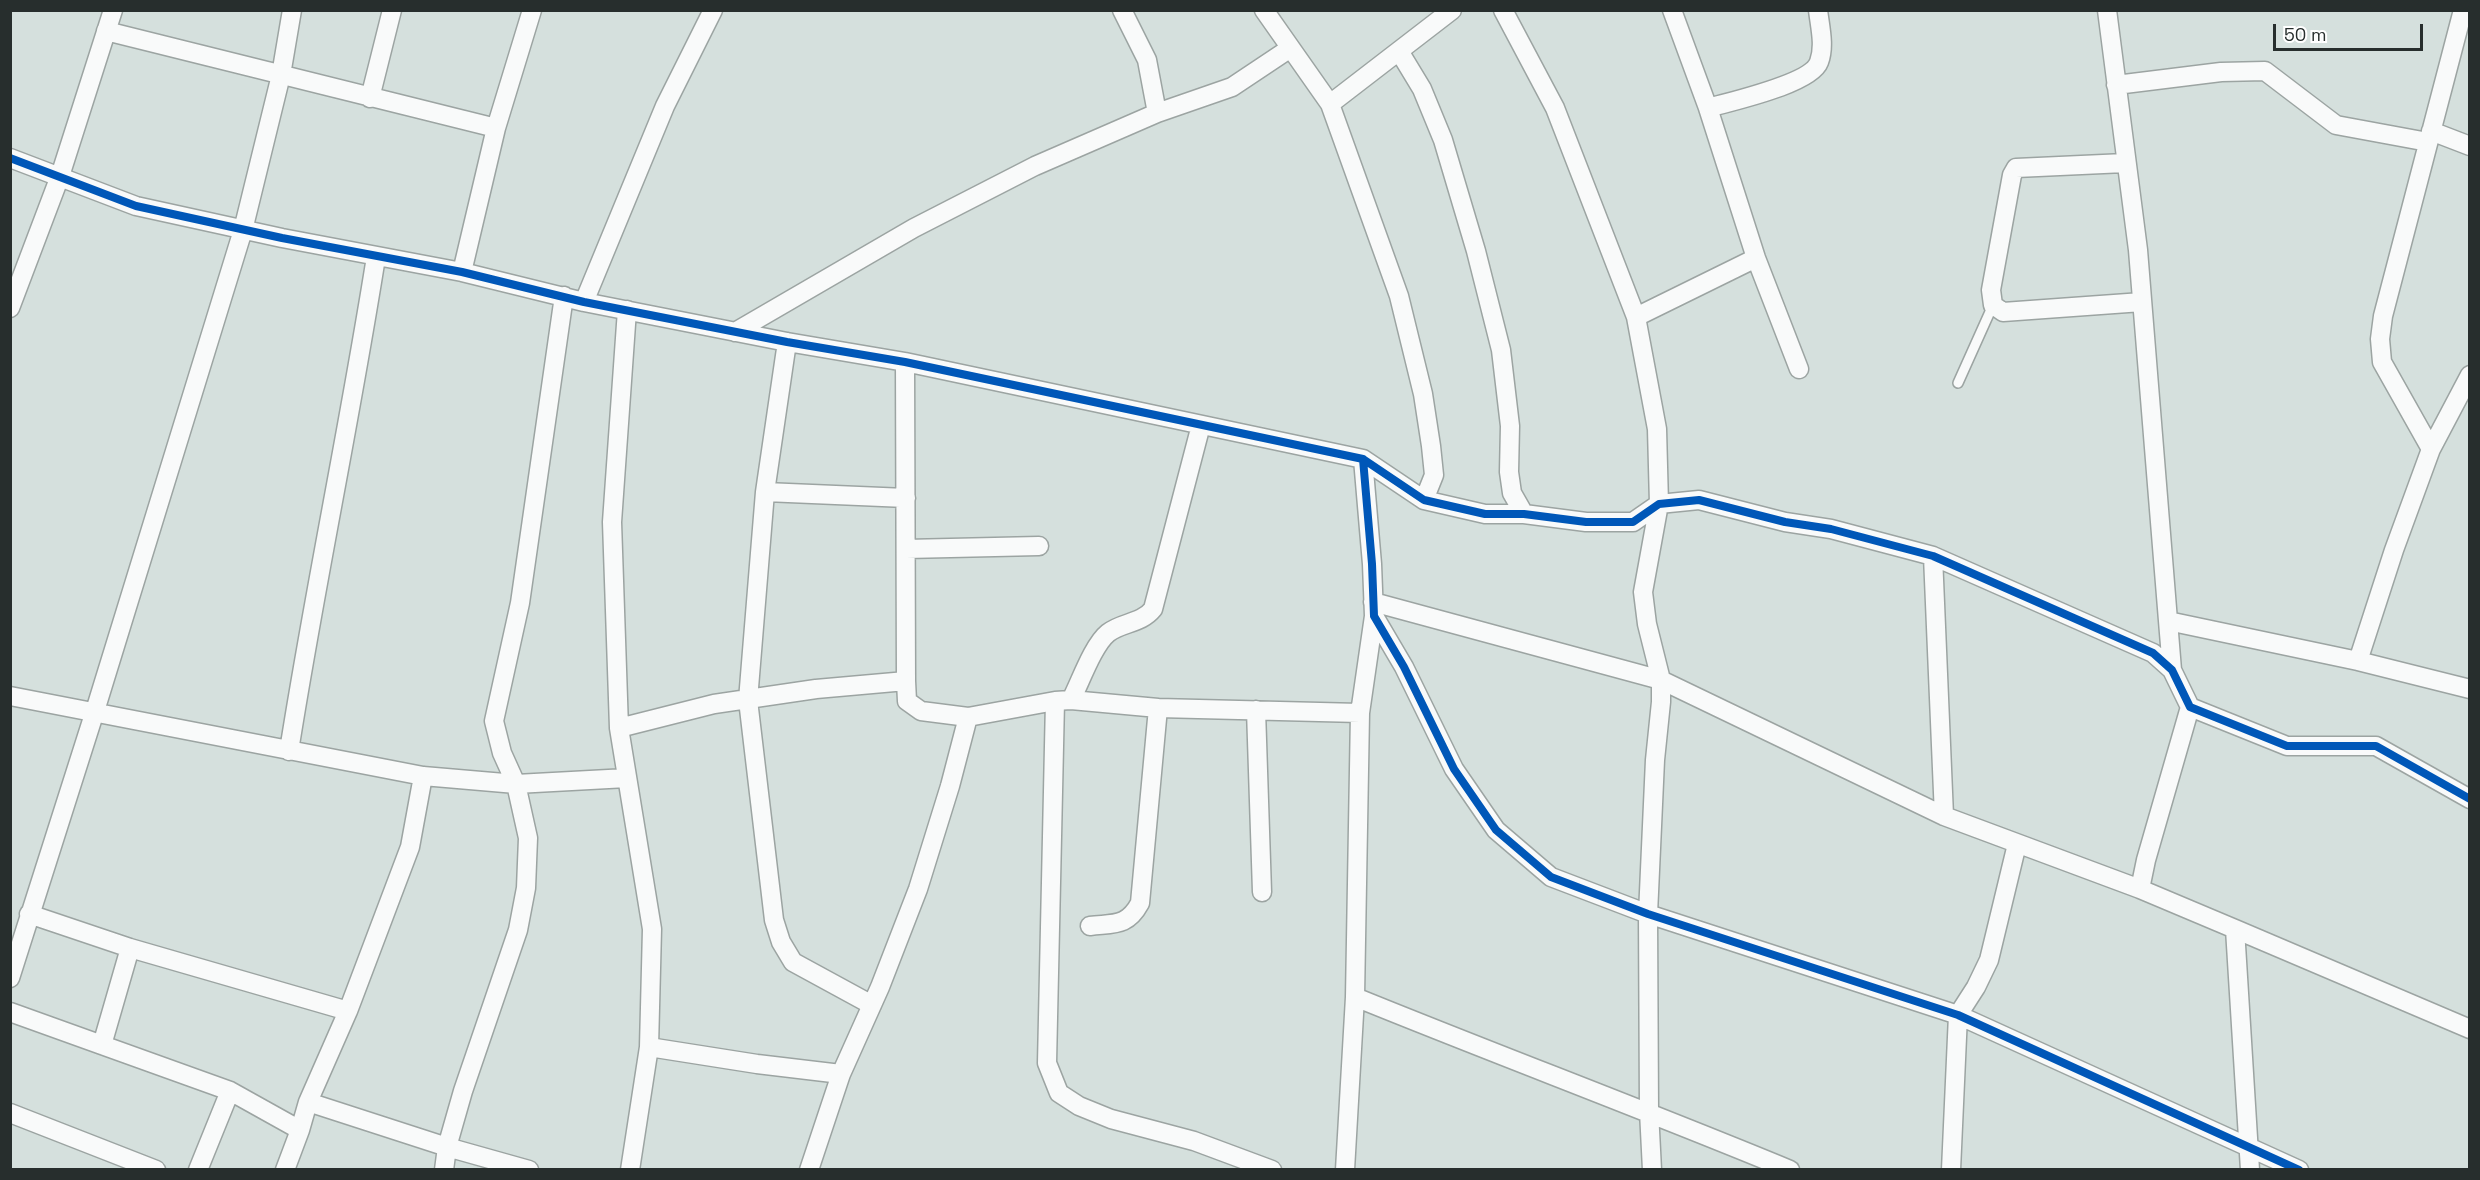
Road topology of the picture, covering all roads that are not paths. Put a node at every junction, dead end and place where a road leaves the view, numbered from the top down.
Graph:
1 (113, 10) edge
2 (292, 10) edge
3 (392, 10) edge
4 (532, 10) edge
5 (713, 10) edge
6 (1122, 10) edge
7 (1264, 10) edge
8 (1503, 10) edge
9 (1672, 10) edge
10 (1818, 10) edge
11 (2107, 10) edge
12 (2463, 10) edge
13 (1447, 12) edge
14 (106, 31) junction
15 (1289, 49) junction
16 (1400, 51) junction
17 (281, 75) junction
18 (2116, 85) junction
19 (370, 98) junction
20 (1330, 104) junction
21 (1708, 108) junction
22 (1156, 113) junction
23 (496, 128) junction
24 (2430, 136) junction
25 (2469, 146) edge
26 (10, 158) edge
27 (2125, 163) junction
28 (60, 176) junction
29 (243, 230) junction
30 (376, 257) junction
31 (1756, 258) junction
32 (462, 272) junction
33 (564, 296) junction
34 (584, 302) junction
35 (2142, 302) junction
36 (1994, 304) junction
37 (10, 308) edge
38 (627, 310) junction
39 (1636, 317) junction
40 (735, 332) junction
41 (787, 342) junction
42 (905, 362) junction
43 (1799, 369) dead end
44 (2469, 375) edge
45 (1958, 383) dead end
46 (1201, 425) junction
47 (2431, 449) junction
48 (1363, 459) junction
49 (765, 492) junction
50 (906, 498) junction
51 (1424, 500) junction
52 (1659, 504) junction
53 (1524, 514) junction
54 (1039, 546) dead end
55 (906, 549) junction
56 (1933, 556) junction
57 (1374, 609) junction
58 (2168, 621) junction
59 (2358, 661) junction
60 (2172, 670) junction
61 (1660, 680) junction
62 (906, 681) junction
63 (2469, 689) edge
64 (10, 696) edge
65 (748, 700) junction
66 (1063, 701) junction
67 (2190, 707) junction
68 (1158, 708) junction
69 (1256, 710) junction
70 (95, 711) junction
71 (1360, 712) junction
72 (968, 717) junction
73 (619, 728) junction
74 (288, 751) junction
75 (423, 776) junction
76 (627, 778) junction
77 (516, 784) junction
78 (2469, 799) edge
79 (1944, 816) junction
80 (2017, 844) junction
81 (2140, 890) junction
82 (1262, 892) dead end
83 (29, 914) junction
84 (1648, 914) junction
85 (1090, 926) dead end
86 (2235, 929) junction
87 (130, 948) junction
88 (10, 978) edge
89 (1355, 997) junction
90 (872, 1005) junction
91 (348, 1011) junction
92 (10, 1012) edge
93 (1958, 1015) junction
94 (2469, 1029) edge
95 (102, 1045) junction
96 (649, 1047) junction
97 (842, 1074) junction
98 (230, 1091) junction
99 (308, 1102) junction
100 (1649, 1111) junction
101 (10, 1113) edge
102 (300, 1130) junction
103 (447, 1147) junction
104 (2249, 1149) junction
105 (156, 1170) edge
106 (198, 1170) edge
107 (285, 1170) edge
108 (444, 1170) edge
109 (529, 1170) edge
110 (630, 1170) edge
111 (810, 1170) edge
112 (1272, 1170) edge
113 (1345, 1170) edge
114 (1652, 1170) edge
115 (1790, 1170) edge
116 (1951, 1170) edge
117 (2250, 1170) edge
118 (2299, 1170) edge

1 - 14 street
2 - 17 street
3 - 19 street
4 - 23 street
5 - 34 street
6 - 22 street
7 - 15 street
8 - 39 street
9 - 21 street
10 - 21 street
11 - 18 street
12 - 24 street
13 - 16 street
14 - 17 street
14 - 28 street
15 - 20 street
15 - 22 street
16 - 20 street
16 - 53 street
17 - 19 street
17 - 29 street
18 - 24 street
18 - 27 street
19 - 23 street
20 - 51 street
21 - 31 street
22 - 40 street
23 - 32 street
24 - 25 street
24 - 47 street
26 - 28 street
27 - 35 street
27 - 36 street
28 - 29 street
28 - 37 street
29 - 30 street
29 - 70 street
30 - 32 street
30 - 74 street
31 - 39 street
31 - 43 street
32 - 33 street
33 - 34 street
33 - 77 street
34 - 38 street
35 - 36 street
35 - 58 street
36 - 45 lane
38 - 40 street
38 - 73 street
39 - 52 street
40 - 41 street
41 - 42 street
41 - 49 street
42 - 46 street
42 - 50 street
44 - 47 street
46 - 48 street
46 - 66 street
47 - 59 street
48 - 51 street
48 - 57 street
49 - 50 street
49 - 65 street
50 - 55 street
51 - 53 street
52 - 53 street
52 - 56 street
52 - 61 street
54 - 55 street
55 - 62 street
56 - 60 street
56 - 79 street
57 - 61 street
57 - 71 street
57 - 84 street
58 - 59 street
58 - 60 street
59 - 63 street
60 - 67 street
61 - 79 street
61 - 84 street
62 - 65 street
62 - 72 street
64 - 70 street
65 - 73 street
65 - 90 street
66 - 68 street
66 - 72 street
66 - 112 street
67 - 78 street
67 - 81 street
68 - 69 street
68 - 85 street
69 - 71 street
69 - 82 street
70 - 74 street
70 - 83 street
71 - 89 street
72 - 90 street
73 - 76 street
74 - 75 street
75 - 77 street
75 - 91 street
76 - 77 street
76 - 96 street
77 - 103 street
79 - 80 street
80 - 81 street
80 - 93 street
81 - 86 street
83 - 87 street
83 - 88 street
84 - 93 street
84 - 100 street
86 - 94 street
86 - 104 street
87 - 91 street
87 - 95 street
89 - 100 street
89 - 113 street
90 - 97 street
91 - 99 street
92 - 95 street
93 - 104 street
93 - 116 street
95 - 98 street
96 - 97 street
96 - 110 street
97 - 111 street
98 - 102 street
98 - 106 street
99 - 102 street
99 - 103 street
100 - 114 street
100 - 115 street
101 - 105 street
102 - 107 street
103 - 108 street
103 - 109 street
104 - 117 street
104 - 118 street

